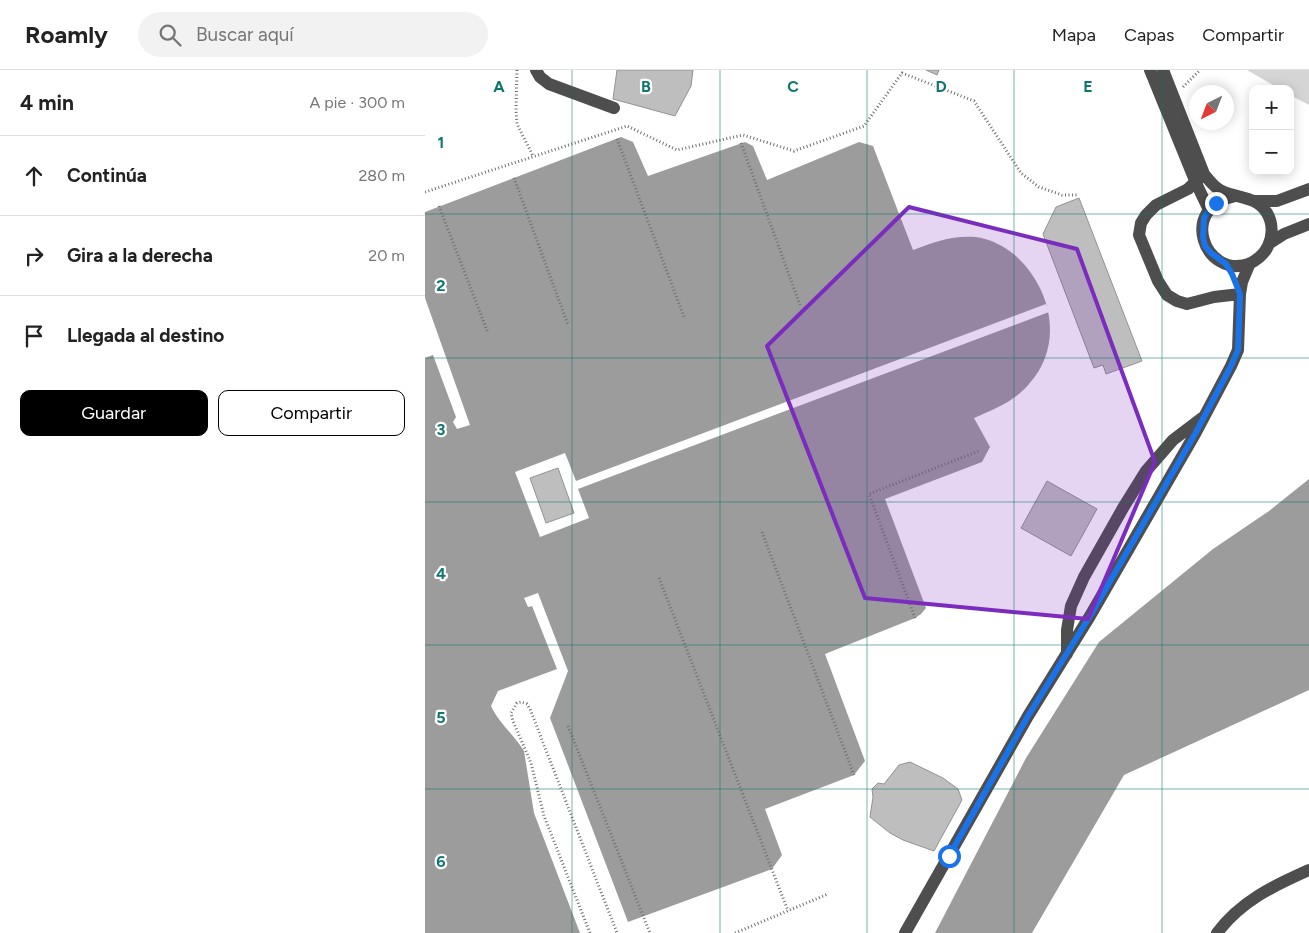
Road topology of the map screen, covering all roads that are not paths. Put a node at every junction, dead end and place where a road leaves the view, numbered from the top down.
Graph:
1 (536, 70) edge
2 (1150, 70) edge
3 (1163, 70) edge
4 (614, 108) dead end
5 (1200, 179) junction
6 (1309, 189) edge
7 (1235, 196) junction
8 (1255, 201) junction
9 (1209, 210) junction
10 (1309, 224) edge
11 (1270, 243) junction
12 (1250, 263) junction
13 (1226, 264) junction
14 (1240, 294) junction
15 (1206, 415) junction
16 (1067, 655) junction
17 (1309, 870) edge
18 (905, 933) edge
19 (1217, 933) edge

1 - 4 street
2 - 5 street
3 - 5 street
5 - 7 street
5 - 9 street
5 - 14 street
6 - 8 street
7 - 8 street
7 - 9 street
8 - 11 street
9 - 13 street
10 - 11 street
11 - 12 street
12 - 13 street
12 - 14 street
13 - 14 street
14 - 15 street
15 - 16 street
15 - 16 street
16 - 18 street
17 - 19 street

